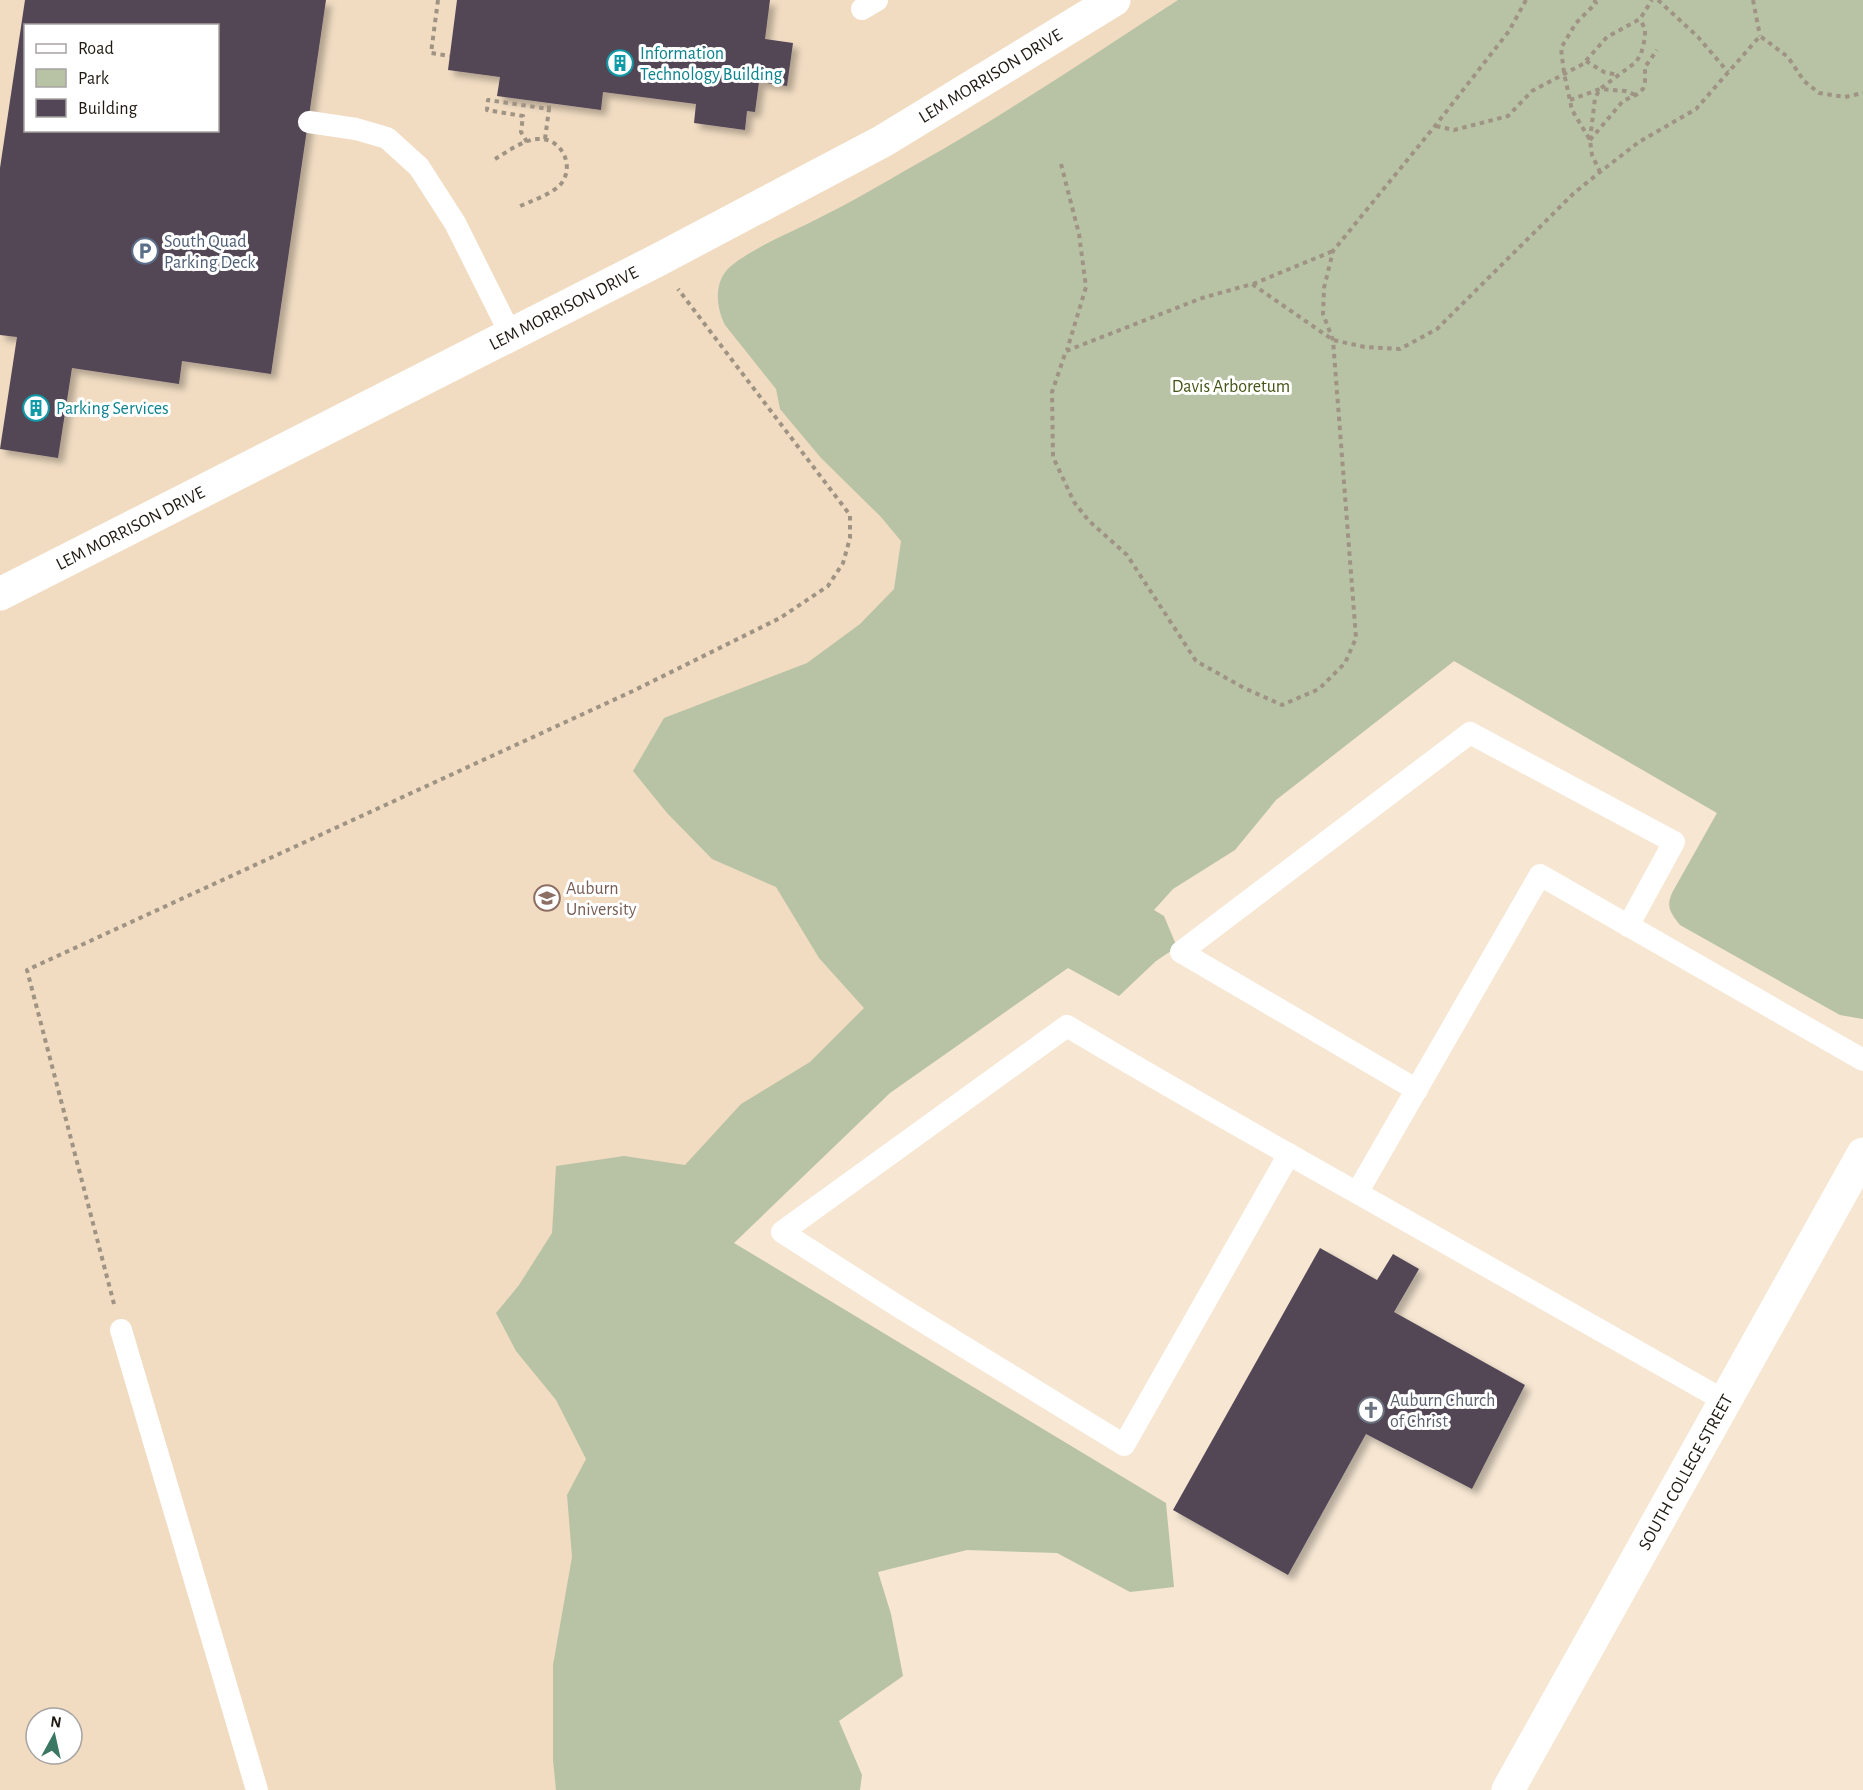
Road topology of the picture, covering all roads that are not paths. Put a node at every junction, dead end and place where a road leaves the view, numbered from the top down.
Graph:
1 (1095, 5) edge
2 (309, 122) dead end
3 (510, 333) junction
4 (0, 594) edge
5 (1628, 926) junction
6 (1863, 1060) edge
7 (1417, 1090) junction
8 (1289, 1154) junction
9 (1863, 1154) edge
10 (1357, 1193) junction
11 (121, 1330) road end
12 (1725, 1401) junction
13 (257, 1790) edge
14 (1508, 1790) edge

1 - 3 street, LEM MORRISON DRIVE
2 - 3 lane
3 - 4 street, LEM MORRISON DRIVE
5 - 6 lane
5 - 7 lane
5 - 7 lane
7 - 10 lane
8 - 8 lane
8 - 10 lane
9 - 12 street, SOUTH COLLEGE STREET
10 - 12 lane
11 - 13 lane
12 - 14 street, SOUTH COLLEGE STREET

